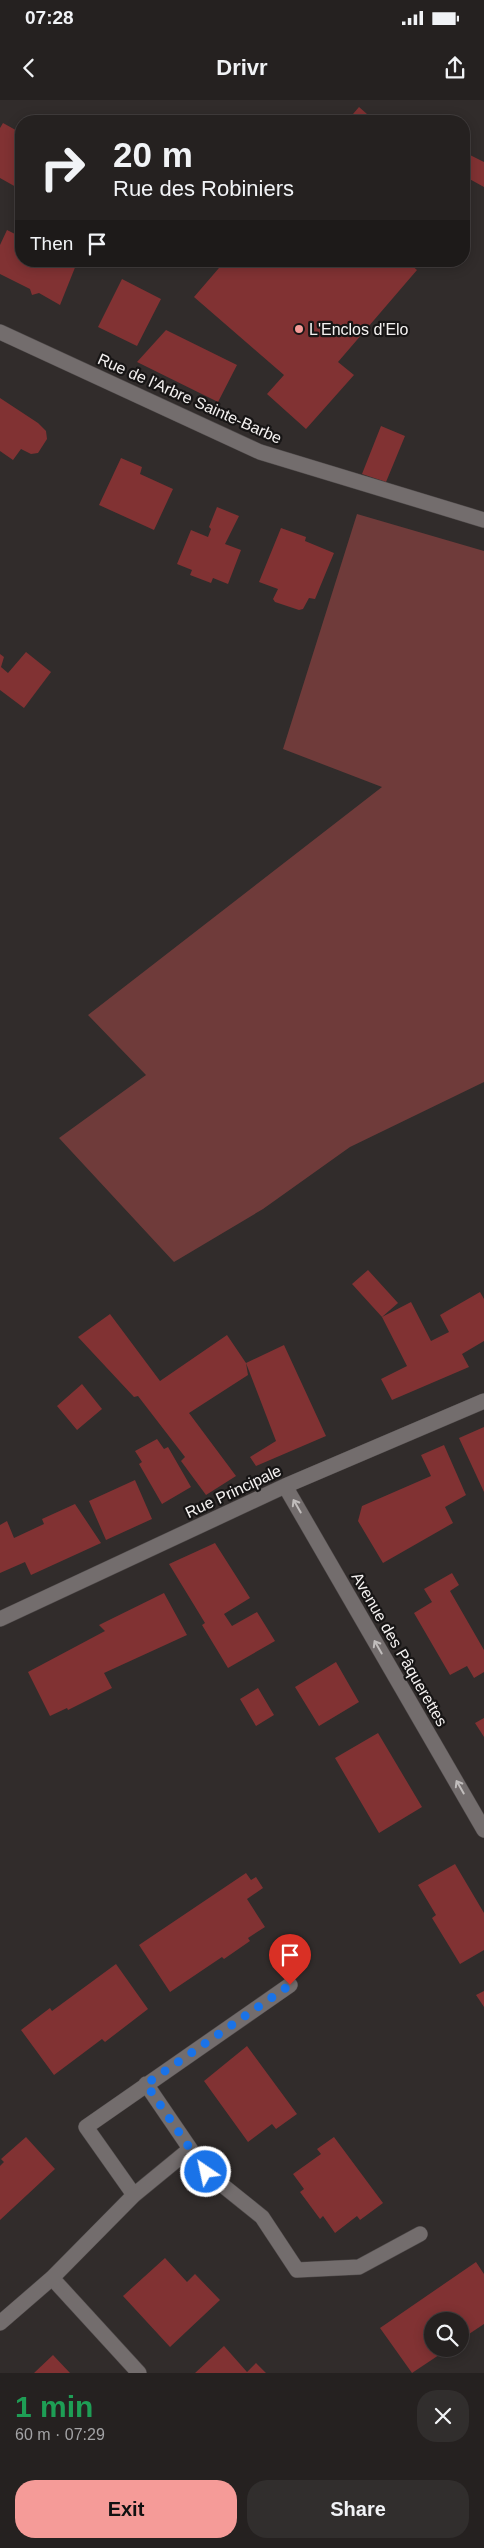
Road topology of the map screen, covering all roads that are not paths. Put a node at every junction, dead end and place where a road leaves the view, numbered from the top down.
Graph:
1 (0, 332) edge
2 (484, 520) edge
3 (484, 1401) edge
4 (285, 1486) junction
5 (0, 1619) edge
6 (484, 1830) edge
7 (290, 1985) dead end
8 (146, 2084) junction
9 (190, 2149) junction
10 (134, 2195) junction
11 (420, 2234) dead end
12 (52, 2278) junction
13 (0, 2323) edge
14 (139, 2373) edge

1 - 2 street, Rue de l'Arbre Sainte-Barbe
3 - 4 street, Rue Principale
4 - 5 street, Rue Principale
6 -> 4 street, Avenue des Pâquerettes
7 - 8 street
8 - 9 street
8 - 10 street
9 - 10 street
9 - 11 street
10 - 12 street
12 - 13 street
12 - 14 street

